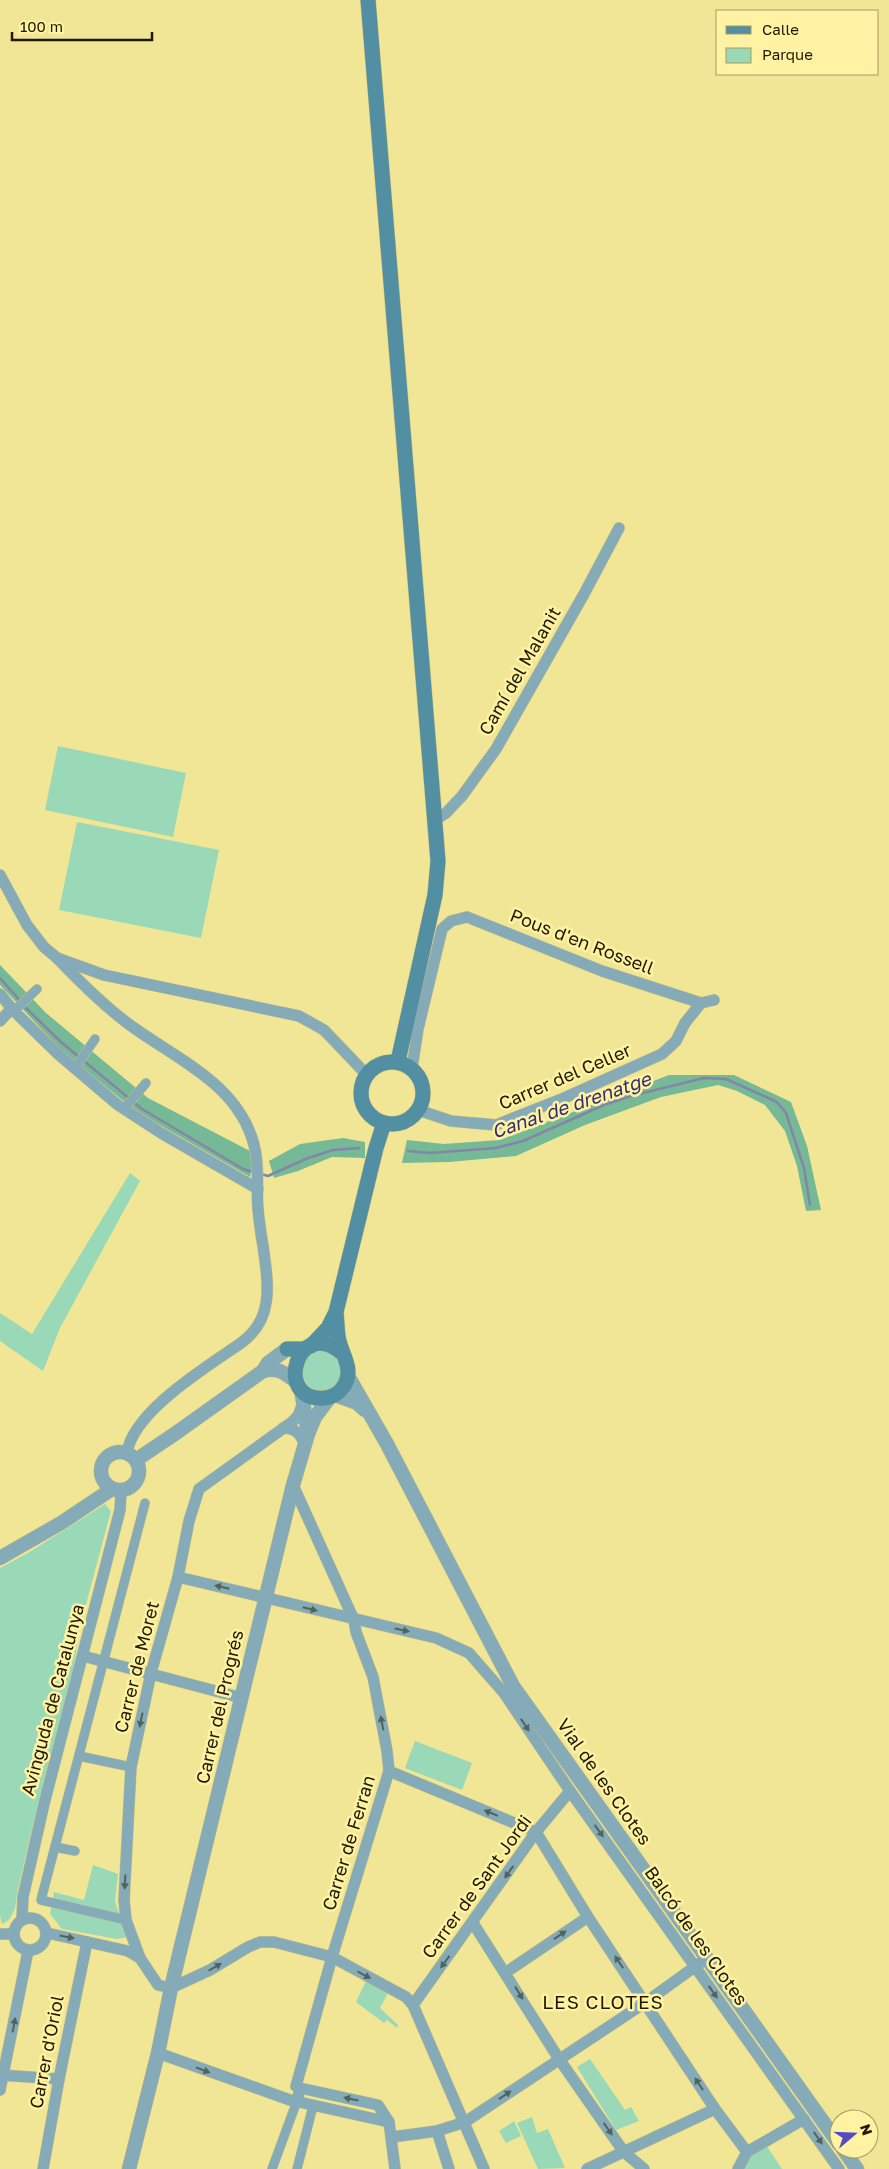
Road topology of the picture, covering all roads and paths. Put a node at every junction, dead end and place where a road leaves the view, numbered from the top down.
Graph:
1 (368, 0) edge
2 (619, 528) dead end
3 (435, 820) junction
4 (0, 875) edge
5 (57, 958) junction
6 (92, 970) junction
7 (104, 975) junction
8 (78, 980) junction
9 (37, 989) dead end
10 (91, 993) junction
11 (0, 994) edge
12 (714, 1000) dead end
13 (701, 1003) junction
14 (13, 1010) junction
15 (0, 1021) edge
16 (94, 1039) dead end
17 (405, 1065) junction
18 (75, 1068) junction
19 (366, 1074) junction
20 (146, 1082) dead end
21 (124, 1109) junction
22 (418, 1110) junction
23 (384, 1123) junction
24 (258, 1189) junction
25 (336, 1312) junction
26 (308, 1347) junction
27 (288, 1349) joint
28 (343, 1354) junction
29 (263, 1371) junction
30 (348, 1376) junction
31 (300, 1391) junction
32 (333, 1396) junction
33 (374, 1419) junction
34 (283, 1428) junction
35 (306, 1439) junction
36 (131, 1456) junction
37 (293, 1485) junction
38 (113, 1488) junction
39 (145, 1503) dead end
40 (0, 1548) edge
41 (0, 1558) edge
42 (178, 1577) junction
43 (265, 1597) junction
44 (354, 1620) junction
45 (83, 1656) junction
46 (104, 1661) junction
47 (151, 1673) junction
48 (242, 1698) junction
49 (79, 1756) junction
50 (131, 1767) junction
51 (389, 1771) junction
52 (570, 1791) junction
53 (536, 1832) junction
54 (55, 1847) junction
55 (75, 1851) dead end
56 (588, 1917) junction
57 (22, 1920) junction
58 (126, 1920) junction
59 (473, 1923) junction
60 (47, 1933) junction
61 (0, 1934) edge
62 (13, 1934) junction
63 (87, 1942) junction
64 (28, 1951) junction
65 (332, 1957) junction
66 (140, 1958) junction
67 (701, 1963) junction
68 (505, 1972) junction
69 (171, 1988) junction
70 (646, 2002) junction
71 (414, 2005) junction
72 (158, 2053) junction
73 (559, 2059) junction
74 (2, 2076) edge
75 (59, 2079) junction
76 (300, 2088) junction
77 (0, 2090) edge
78 (297, 2101) junction
79 (312, 2106) junction
80 (715, 2109) junction
81 (804, 2118) junction
82 (389, 2122) junction
83 (464, 2122) junction
84 (437, 2130) junction
85 (829, 2131) edge
86 (392, 2137) junction
87 (624, 2152) junction
88 (747, 2152) junction
89 (43, 2169) edge
90 (130, 2169) edge
91 (272, 2169) edge
92 (297, 2169) edge
93 (395, 2169) edge
94 (450, 2169) edge
95 (484, 2169) edge
96 (587, 2169) edge
97 (644, 2169) edge
98 (738, 2169) edge
99 (840, 2169) edge

1 - 3 main road
2 - 3 street, Camí del Malanit
3 - 17 main road
4 - 5 street
5 - 6 street
5 - 8 street
6 - 7 street
6 - 8 street
7 - 8 street
7 - 10 street
7 - 19 street
8 - 10 street
9 - 14 street
10 - 24 street
11 - 14 street
12 - 13 street
13 - 17 street, Pous d'en Rossell
13 - 22 street, Carrer del Celler
14 - 15 street
14 - 18 street
16 - 18 street
17 - 19 main road
17 - 22 main road
18 - 21 street
19 - 23 main road
20 - 21 street
21 - 24 street
22 - 23 main road
23 - 25 main road
24 - 36 street
25 - 26 main road
25 - 28 main road
26 - 27 main road
26 - 28 main road
26 - 31 main road
27 - 29 street
28 - 30 main road
29 - 31 street
29 - 36 street
30 - 32 main road
30 - 33 street, Vial de les Clotes
31 - 32 main road
31 - 34 street, Carrer de Moret
31 - 35 street, Carrer del Progrés
32 - 33 street, Vial de les Clotes
32 - 35 street, Carrer del Progrés
33 - 67 street, Vial de les Clotes
34 - 35 street
34 - 42 street, Carrer de Moret
35 - 37 street, Carrer del Progrés
36 - 38 street
36 - 38 street
37 - 43 street, Carrer del Progrés
37 - 44 street, Carrer de Ferran
38 - 40 street
38 - 41 street
38 - 45 street, Avinguda de Catalunya
39 - 46 street
43 -> 42 street, Balcó de les Clotes
42 - 47 street, Carrer de Moret
43 -> 44 street, Balcó de les Clotes
43 - 48 street, Carrer del Progrés
51 -> 44 street, Carrer de Ferran
44 -> 52 street, Balcó de les Clotes
45 - 46 street
45 - 57 street, Avinguda de Catalunya
46 - 47 street
46 - 49 street
47 - 48 street
47 -> 50 street, Carrer de Moret
48 - 69 street, Carrer del Progrés
49 - 50 street
49 - 54 street
50 -> 58 street, Carrer de Moret
53 -> 51 street
51 - 65 street, Carrer de Ferran
52 - 53 street, Carrer de Sant Jordi
52 -> 67 street, Balcó de les Clotes
53 - 56 street
53 -> 59 street, Carrer de Sant Jordi
54 - 55 street
54 - 58 street
68 -> 56 street
70 -> 56 street
57 - 60 street
57 - 62 street
58 - 66 street, Carrer de Moret
59 - 68 street
59 -> 71 street, Carrer de Sant Jordi
60 -> 63 street
60 - 64 street
61 - 62 street
62 - 64 street
63 - 66 street
63 - 75 street, Carrer d'Oriol
74 -> 64 street
69 -> 65 street
65 -> 71 street
65 - 76 street, Carrer de Ferran
66 - 69 street, Carrer de Moret
67 - 70 street
67 -> 81 street, Balcó de les Clotes
67 - 85 street, Vial de les Clotes
68 -> 73 street
69 - 72 street, Carrer del Progrés
70 - 73 street
80 -> 70 street
71 - 83 street
72 -> 78 street
72 - 90 street, Carrer del Progrés
83 -> 73 street
73 -> 87 street
74 - 75 street
74 - 77 street
75 - 89 street, Carrer d'Oriol
76 - 78 street, Carrer de Ferran
82 -> 76 street
78 - 79 street
78 - 91 street
79 - 82 street
79 - 92 street
80 - 87 street
80 - 88 street
81 - 88 street
81 -> 99 street, Balcó de les Clotes
82 - 86 street
83 - 84 street
83 - 95 street
84 - 86 street
84 - 94 street
86 - 93 street
87 - 96 street
87 - 97 street
88 - 98 street

